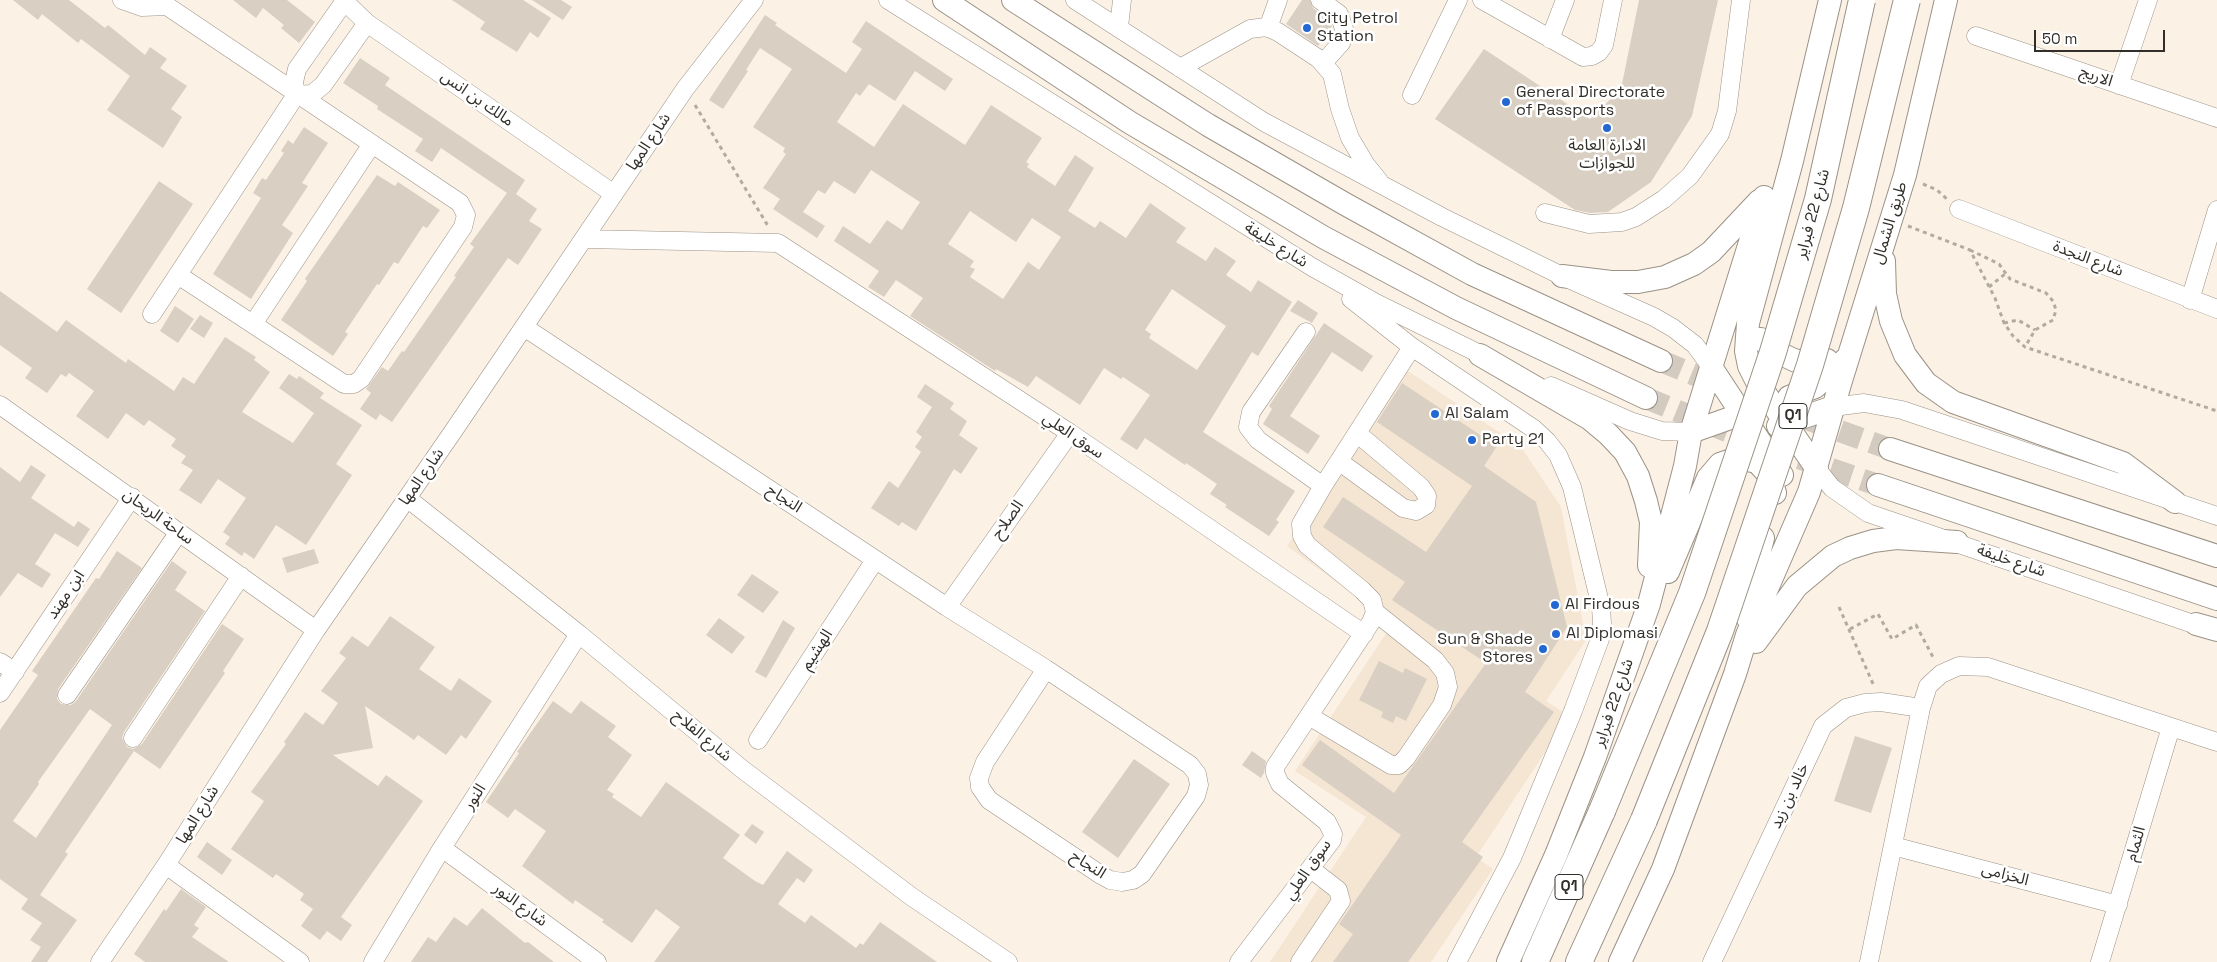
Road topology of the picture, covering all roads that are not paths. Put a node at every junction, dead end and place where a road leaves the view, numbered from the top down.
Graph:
1 (122, 0) edge
2 (754, 0) edge
3 (888, 0) edge
4 (944, 0) edge
5 (1013, 0) edge
6 (1098, 0) edge
7 (1122, 0) edge
8 (1278, 0) edge
9 (1320, 0) edge
10 (1458, 0) edge
11 (1482, 0) edge
12 (1565, 0) edge
13 (1613, 0) edge
14 (1741, 0) edge
15 (1830, 0) edge
16 (1862, 0) edge
17 (1907, 0) edge
18 (1946, 0) edge
19 (2148, 0) edge
20 (344, 1) edge
21 (1077, 1) edge
22 (166, 3) edge
23 (367, 24) junction
24 (1119, 27) junction
25 (1268, 28) junction
26 (1976, 36) dead end
27 (1550, 39) junction
28 (1323, 63) junction
29 (1180, 68) junction
30 (2119, 85) junction
31 (296, 95) junction
32 (1412, 95) dead end
33 (2217, 118) edge
34 (372, 144) junction
35 (1792, 161) junction
36 (1386, 189) junction
37 (614, 194) junction
38 (1764, 197) junction
39 (1959, 209) road end
40 (2217, 210) edge
41 (1545, 213) dead end
42 (584, 239) junction
43 (1883, 245) junction
44 (1312, 267) junction
45 (178, 275) junction
46 (1562, 276) junction
47 (2190, 300) junction
48 (2217, 308) edge
49 (152, 314) dead end
50 (1748, 323) junction
51 (253, 324) junction
52 (524, 327) junction
53 (1306, 332) dead end
54 (1412, 347) junction
55 (1480, 354) junction
56 (1848, 356) junction
57 (1661, 361) tunnel mouth
58 (1711, 367) junction
59 (1646, 398) tunnel mouth
60 (1772, 403) junction
61 (0, 405) edge
62 (1833, 407) junction
63 (1743, 414) junction
64 (1786, 422) junction
65 (1691, 432) junction
66 (1070, 433) junction
67 (1358, 434) junction
68 (1758, 434) junction
69 (1890, 450) tunnel mouth
70 (1340, 462) junction
71 (1817, 469) junction
72 (1683, 472) junction
73 (1878, 485) tunnel mouth
74 (1323, 486) junction
75 (132, 497) junction
76 (407, 498) junction
77 (2176, 502) junction
78 (2217, 516) edge
79 (1796, 521) junction
80 (179, 532) junction
81 (1957, 542) junction
82 (2217, 556) edge
83 (875, 560) junction
84 (241, 576) junction
85 (2217, 599) edge
86 (1649, 604) junction
87 (947, 607) junction
88 (1375, 612) junction
89 (2210, 629) edge
90 (316, 630) junction
91 (579, 634) junction
92 (1364, 634) junction
93 (1747, 635) junction
94 (1635, 643) junction
95 (7, 667) edge
96 (1046, 668) junction
97 (1735, 674) junction
98 (0, 693) edge
99 (67, 695) dead end
100 (1921, 708) junction
101 (1309, 716) junction
102 (2170, 726) junction
103 (133, 738) dead end
104 (758, 740) dead end
105 (2217, 742) edge
106 (1893, 846) junction
107 (442, 848) junction
108 (166, 865) junction
109 (1311, 869) junction
110 (2118, 904) junction
111 (100, 962) edge
112 (300, 962) edge
113 (373, 962) edge
114 (597, 962) edge
115 (1008, 962) edge
116 (1239, 962) edge
117 (1300, 962) edge
118 (1457, 962) edge
119 (1508, 962) edge
120 (1535, 962) edge
121 (1579, 962) edge
122 (1620, 962) edge
123 (1712, 962) edge
124 (1869, 962) edge
125 (2100, 962) edge

1 - 22 street
2 - 37 street, شارع المها
3 - 44 street, شارع خليفة
4 - 59 main road, شارع خليفة
5 - 57 main road
6 - 21 street
7 - 24 street
8 - 25 street
9 - 28 street
10 - 32 street
11 - 27 street
12 - 27 street
13 - 27 street
14 - 41 street
15 - 35 main road
16 - 120 highway, شارع 22 فبراير / Q1, bridge
17 - 121 highway, Q1, bridge
18 - 43 main road, طريق الشمال
19 - 30 street
20 - 23 street, مالك بن انس
20 - 31 street
21 - 24 street
22 - 31 street
23 - 31 street
23 - 37 street, مالك بن انس
24 - 29 street
25 - 28 street
25 - 29 street
26 - 30 street, الاريج
28 - 36 street
29 - 36 street
30 - 33 street, الاريج
31 - 34 street
31 - 45 street
34 - 51 street
34 - 51 street
35 - 38 main road
35 - 50 main road
36 - 46 street
37 - 42 street, شارع المها
38 - 46 main road
38 - 58 main road, شارع 22 فبراير
39 - 47 street, شارع النجدة
40 - 47 street
42 - 52 street, شارع المها
42 - 66 street, سوق العلي
43 - 56 main road, طريق الشمال
43 - 77 main road
44 - 54 street
44 - 55 street, شارع خليفة
45 - 49 street
45 - 51 street
46 - 58 street
47 - 48 street, شارع النجدة
50 - 56 main road
50 - 60 main road
52 - 76 street, شارع المها
52 - 83 street, النجاح
53 - 74 street
54 - 67 street
54 - 118 street
55 - 65 street, شارع خليفة
55 - 94 main road
56 - 60 main road, طريق الشمال
56 - 62 main road
58 - 63 main road
58 - 65 main road, شارع 22 فبراير
60 - 63 main road, طريق الشمال
60 - 64 main road
61 - 75 street, ساحة الريحان
62 - 64 main road
62 - 71 main road
62 - 77 street
63 - 65 main road, طريق الشمال
63 - 68 main road
64 - 68 main road
64 - 71 main road
65 - 72 main road, شارع 22 فبراير
66 - 87 street, الصلاح
66 - 92 street, سوق العلي
67 - 70 street
67 - 70 street
68 - 72 main road
68 - 79 main road
69 - 82 main road
70 - 74 street
71 - 79 main road
71 - 81 street, شارع خليفة
72 - 86 main road, شارع 22 فبراير
73 - 85 main road, شارع خليفة
74 - 88 street
75 - 80 street, ساحة الريحان
75 - 95 street, ابن مهند
76 - 90 street, شارع المها
76 - 91 street, شارع الفلاح
77 - 78 street
79 - 93 main road
80 - 84 street, ساحة الريحان
80 - 99 street
81 - 89 street, شارع خليفة
81 - 97 main road
83 - 87 street, النجاح
83 - 104 street, الهشيم
84 - 90 street, ساحة الريحان
84 - 103 street
86 - 93 main road
86 - 94 main road, شارع 22 فبراير
87 - 96 street, النجاح
88 - 92 street, سوق العلي
88 - 101 street
90 - 108 street, شارع المها
91 - 107 street, النور
91 - 115 street, شارع الفلاح
92 - 101 street, سوق العلي
93 - 97 main road
94 - 119 main road, شارع 22 فبراير
95 - 98 street, ابن مهند
96 - 96 street, النجاح
97 - 122 main road
100 - 102 street
100 - 106 street
100 - 123 street, خالد بن زيد
101 - 109 street, سوق العلي
102 - 105 street
102 - 110 street, الثمام
106 - 110 street, الخزامى
106 - 124 street
107 - 113 street, النور
107 - 114 street, شارع النور
108 - 111 street, شارع المها
108 - 112 street
109 - 116 street, سوق العلي
109 - 117 street
110 - 125 street, الثمام

